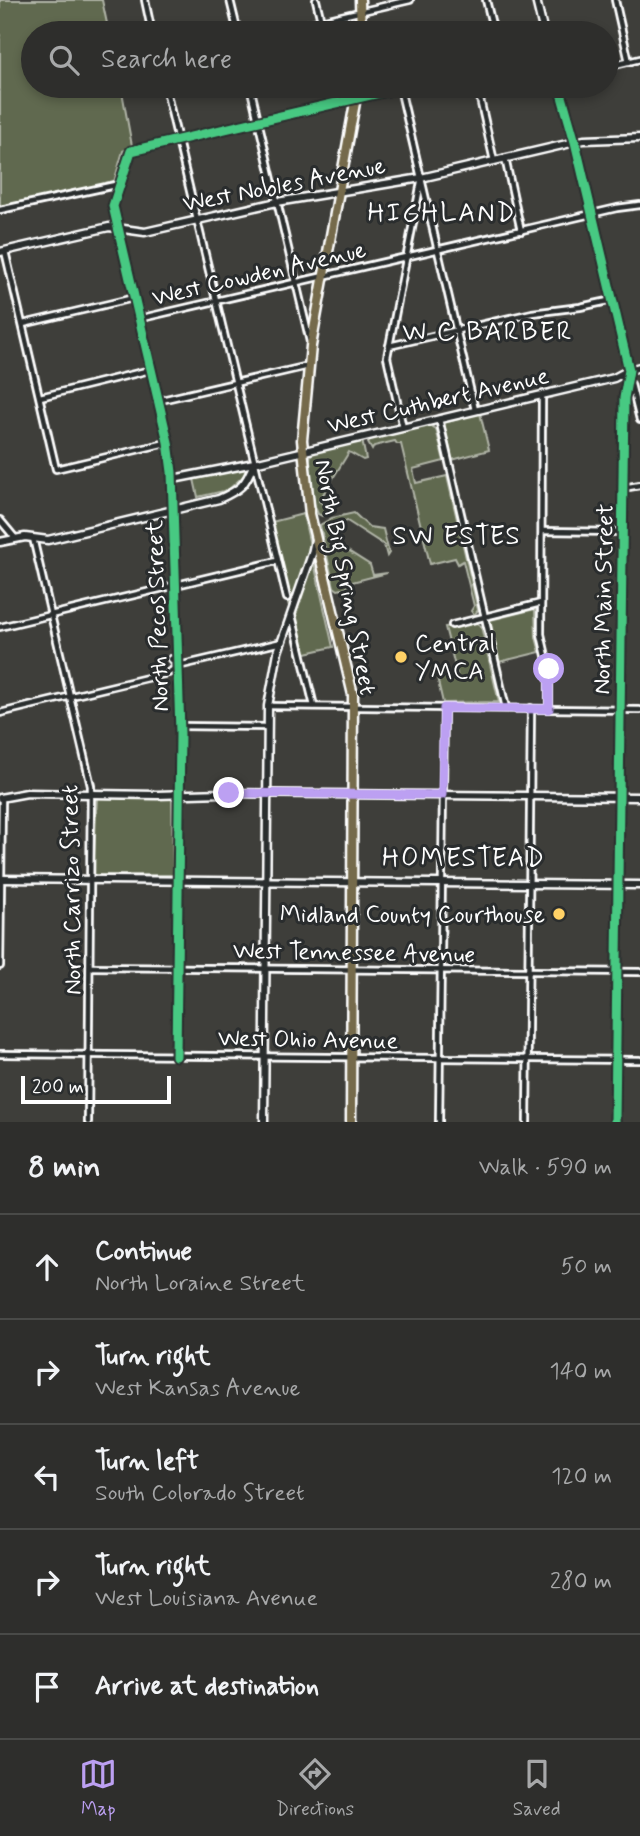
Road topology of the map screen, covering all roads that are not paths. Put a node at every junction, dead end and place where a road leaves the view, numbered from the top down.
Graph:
1 (145, 0) edge
2 (230, 0) edge
3 (316, 0) edge
4 (360, 0) edge
5 (410, 0) edge
6 (486, 0) edge
7 (536, 0) edge
8 (615, 0) edge
9 (361, 12) junction
10 (149, 21) edge
11 (235, 21) edge
12 (321, 21) joint
13 (361, 21) edge
14 (491, 21) edge
15 (541, 21) edge
16 (640, 59) edge
17 (629, 62) junction
18 (619, 64) edge
19 (168, 98) edge
20 (253, 98) edge
21 (357, 98) joint
22 (402, 98) edge
23 (480, 98) edge
24 (562, 98) edge
25 (258, 121) junction
26 (640, 138) edge
27 (178, 140) junction
28 (575, 142) junction
29 (505, 158) junction
30 (494, 161) junction
31 (421, 178) junction
32 (121, 183) junction
33 (340, 191) junction
34 (277, 202) junction
35 (640, 205) edge
36 (0, 210) edge
37 (592, 215) junction
38 (197, 221) junction
39 (118, 228) junction
40 (521, 231) junction
41 (438, 250) junction
42 (3, 251) edge
43 (406, 257) junction
44 (324, 276) junction
45 (296, 283) junction
46 (134, 298) junction
47 (613, 300) junction
48 (216, 302) junction
49 (138, 319) junction
50 (23, 324) junction
51 (457, 330) junction
52 (311, 346) junction
53 (388, 346) junction
54 (308, 366) junction
55 (640, 367) edge
56 (150, 370) junction
57 (629, 370) junction
58 (235, 382) junction
59 (631, 384) dead end
60 (542, 395) junction
61 (40, 397) junction
62 (157, 401) junction
63 (475, 411) junction
64 (439, 419) junction
65 (640, 420) edge
66 (402, 428) junction
67 (166, 443) junction
68 (302, 451) junction
69 (253, 459) junction
70 (173, 479) junction
71 (640, 485) edge
72 (623, 488) junction
73 (173, 509) junction
74 (0, 520) edge
75 (542, 531) junction
76 (623, 532) junction
77 (33, 538) junction
78 (315, 538) junction
79 (16, 539) junction
80 (0, 542) edge
81 (277, 561) junction
82 (176, 586) junction
83 (287, 598) dead end
84 (541, 603) junction
85 (291, 612) junction
86 (50, 615) junction
87 (485, 616) junction
88 (452, 625) dead end
89 (0, 627) edge
90 (282, 642) junction
91 (171, 659) dead end
92 (178, 666) junction
93 (69, 696) junction
94 (268, 706) junction
95 (314, 706) junction
96 (352, 707) junction
97 (444, 708) junction
98 (506, 708) junction
99 (531, 708) junction
100 (549, 709) junction
101 (620, 709) junction
102 (640, 710) edge
103 (0, 713) edge
104 (179, 726) junction
105 (268, 727) junction
106 (178, 793) junction
107 (267, 793) junction
108 (91, 794) junction
109 (353, 794) junction
110 (442, 795) junction
111 (530, 796) junction
112 (618, 797) junction
113 (640, 797) edge
114 (1, 798) edge
115 (0, 879) edge
116 (90, 879) junction
117 (178, 880) junction
118 (266, 881) junction
119 (352, 882) junction
120 (441, 883) junction
121 (529, 884) junction
122 (617, 885) junction
123 (640, 885) edge
124 (0, 967) edge
125 (90, 967) junction
126 (177, 968) junction
127 (265, 969) junction
128 (352, 970) junction
129 (440, 971) junction
130 (528, 971) junction
131 (617, 972) junction
132 (640, 972) edge
133 (0, 1054) edge
134 (89, 1055) junction
135 (176, 1056) junction
136 (264, 1056) junction
137 (352, 1057) junction
138 (440, 1058) junction
139 (527, 1059) junction
140 (615, 1059) junction
141 (640, 1060) edge
142 (88, 1122) edge
143 (264, 1122) edge
144 (351, 1122) edge
145 (439, 1122) edge
146 (527, 1122) edge
147 (615, 1122) edge

1 - 10 street
2 - 11 street
3 - 12 street
4 - 9 highway
5 - 9 street
6 - 14 street
7 - 15 street
8 - 17 street
9 - 12 street
9 - 13 highway
16 - 17 street
17 - 18 street
19 - 27 street
20 - 25 street
21 - 25 street
21 - 33 highway, North Big Spring Street
22 - 31 street
23 - 30 street
24 - 28 street, North Main Street
25 - 27 street
25 - 34 street
26 - 28 street, West Nobles Avenue
27 - 32 street, North Pecos Street
27 - 38 street
28 - 29 street, West Nobles Avenue
28 - 37 street, North Main Street
29 - 30 street, West Nobles Avenue
29 - 40 street
30 - 31 street, West Nobles Avenue
31 - 33 street, West Nobles Avenue
31 - 41 street
31 - 43 street
32 - 36 street
32 - 39 street, North Pecos Street
33 - 34 street, West Nobles Avenue
33 - 44 highway, North Big Spring Street
34 - 38 street, West Nobles Avenue
34 - 45 street
35 - 37 street, West Cowden Avenue
37 - 40 street, West Cowden Avenue
37 - 47 street, North Main Street
38 - 39 street, West Nobles Avenue
38 - 48 street
39 - 42 street, West Nobles Avenue
39 - 46 street, North Pecos Street
40 - 41 street, West Cowden Avenue
41 - 43 street, West Cowden Avenue
41 - 51 street
42 - 50 street
43 - 44 street, West Cowden Avenue
43 - 53 street
44 - 45 street, West Cowden Avenue
44 - 52 highway, North Big Spring Street
45 - 48 street, West Cowden Avenue
45 - 52 street
46 - 49 street, North Pecos Street
46 - 50 street, West Cowden Avenue
47 - 51 street
47 - 57 street, North Main Street
48 - 49 street, West Cowden Avenue
48 - 58 street
49 - 56 street, North Pecos Street
50 - 61 street
51 - 53 street
51 - 63 street
52 - 54 highway, North Big Spring Street
53 - 66 street
54 - 58 street
54 - 68 highway, North Big Spring Street
55 - 57 street, West Cuthbert Avenue
56 - 61 street
56 - 62 street, North Pecos Street
57 - 60 street, West Cuthbert Avenue
57 - 72 street, North Main Street
58 - 62 street
58 - 69 street
59 - 65 street
60 - 63 street, West Cuthbert Avenue
60 - 75 street
61 - 67 street
62 - 67 street, North Pecos Street
63 - 64 street, West Cuthbert Avenue
64 - 66 street, West Cuthbert Avenue
64 - 87 street
66 - 68 street, West Cuthbert Avenue
67 - 70 street, North Pecos Street
68 - 69 street, West Cuthbert Avenue
68 - 78 highway, North Big Spring Street
69 - 70 street, West Cuthbert Avenue
69 - 73 street
69 - 81 street
70 - 73 street, North Pecos Street
71 - 72 street
72 - 76 street, North Main Street
73 - 77 street
73 - 82 street, North Pecos Street
74 - 79 street
75 - 76 street
75 - 84 street
76 - 101 street, North Main Street
77 - 79 street
77 - 86 street, North Carrizo Street
78 - 85 street
78 - 96 highway, North Big Spring Street
79 - 80 street
81 - 82 street
81 - 83 street
82 - 86 street
82 - 92 street, North Pecos Street
84 - 87 street
84 - 100 street
85 - 90 street
85 - 95 street
86 - 89 street
86 - 93 street, North Carrizo Street
87 - 88 street
87 - 98 street
90 - 92 street
90 - 94 street
91 - 92 street
92 - 93 street
92 - 104 street, North Pecos Street
93 - 103 street
93 - 108 street, North Carrizo Street
94 - 95 street
94 - 105 street
95 - 96 street
96 - 97 street
96 - 109 highway, North Big Spring Street
97 - 98 street
97 - 110 street
98 - 99 street
99 - 100 street
99 - 111 street
100 - 101 street
101 - 102 street
101 - 112 street, North Main Street
104 - 105 street
104 - 106 street, North Pecos Street
105 - 107 street
106 - 107 street
106 - 108 street
106 - 117 street, North Pecos Street
107 - 109 street
107 - 118 street
108 - 114 street
108 - 116 street, North Carrizo Street
109 - 110 street
109 - 119 highway, North Big Spring Street
110 - 111 street
110 - 120 street
111 - 112 street
111 - 121 street
112 - 113 street
112 - 122 street, North Main Street
114 - 115 street
115 - 116 street
115 - 124 street
116 - 117 street
116 - 125 street, North Carrizo Street
117 - 118 street
117 - 126 street, North Pecos Street
118 - 119 street
118 - 127 street
119 - 120 street
119 - 128 highway, North Big Spring Street
120 - 121 street
120 - 129 street
121 - 122 street
121 - 130 street
122 - 123 street
122 - 131 street, North Main Street
125 - 126 street, West Tennessee Avenue
125 - 134 street, North Carrizo Street
126 - 127 street, West Tennessee Avenue
126 - 135 street, North Pecos Street
127 - 128 street, West Tennessee Avenue
127 - 136 street
128 - 129 street, West Tennessee Avenue
128 - 137 highway, North Big Spring Street
129 - 130 street, West Tennessee Avenue
129 - 138 street
130 - 131 street, West Tennessee Avenue
130 - 139 street
131 - 132 street, West Tennessee Avenue
131 - 140 street, North Main Street
133 - 134 street, West Ohio Avenue
134 - 135 street, West Ohio Avenue
134 - 142 street, North Carrizo Street
135 - 136 street, West Ohio Avenue
136 - 137 street, West Ohio Avenue
136 - 143 street
137 - 138 street, West Ohio Avenue
137 - 144 highway, North Big Spring Street
138 - 139 street, West Ohio Avenue
138 - 145 street
139 - 140 street, West Ohio Avenue
139 - 146 street
140 - 141 street, West Ohio Avenue
140 - 147 street, North Main Street

